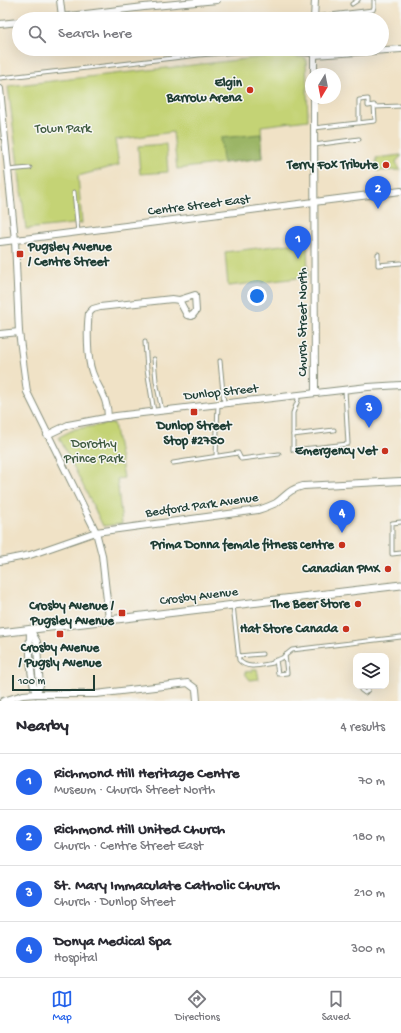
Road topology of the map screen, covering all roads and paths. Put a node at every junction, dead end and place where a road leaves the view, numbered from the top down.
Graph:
1 (60, 0) edge
2 (217, 0) edge
3 (315, 0) edge
4 (358, 0) edge
5 (374, 0) edge
6 (144, 4) edge
7 (351, 8) junction
8 (61, 12) edge
9 (94, 12) edge
10 (314, 12) edge
11 (336, 12) edge
12 (12, 23) edge
13 (0, 24) edge
14 (389, 49) edge
15 (401, 49) edge
16 (190, 56) edge
17 (314, 56) edge
18 (314, 68) edge
19 (0, 78) edge
20 (0, 89) edge
21 (314, 104) edge
22 (401, 106) edge
23 (374, 107) junction
24 (360, 123) junction
25 (314, 128) junction
26 (359, 139) dead end
27 (314, 145) junction
28 (30, 168) dead end
29 (8, 170) junction
30 (401, 191) edge
31 (74, 192) dead end
32 (314, 203) junction
33 (78, 232) junction
34 (15, 240) junction
35 (0, 242) edge
36 (378, 254) dead end
37 (401, 263) edge
38 (179, 300) dead end
39 (19, 332) junction
40 (0, 334) edge
41 (144, 342) dead end
42 (154, 359) dead end
43 (220, 361) dead end
44 (401, 385) edge
45 (345, 390) junction
46 (315, 393) junction
47 (297, 395) junction
48 (221, 404) junction
49 (162, 410) junction
50 (154, 412) junction
51 (108, 418) junction
52 (334, 430) dead end
53 (47, 435) junction
54 (293, 435) junction
55 (279, 454) dead end
56 (216, 456) junction
57 (173, 463) dead end
58 (401, 481) edge
59 (401, 522) edge
60 (96, 532) junction
61 (401, 553) edge
62 (0, 561) edge
63 (401, 585) edge
64 (233, 605) junction
65 (109, 619) junction
66 (30, 629) junction
67 (0, 633) edge
68 (401, 637) edge
69 (262, 654) dead end
70 (285, 655) junction
71 (238, 656) junction
72 (276, 660) junction
73 (38, 663) junction
74 (32, 664) junction
75 (361, 689) edge
76 (368, 689) edge
77 (36, 694) junction
78 (3, 701) edge
79 (197, 701) edge

1 - 8 street
2 - 6 street
3 - 10 street
4 - 7 lane
5 - 7 lane
6 - 9 street
7 - 11 lane
12 - 13 street
14 - 15 street
16 - 19 lane
17 - 18 street
20 - 29 street
21 - 25 street, Church Street North
22 - 23 lane
23 - 24 lane
23 - 24 lane
24 - 25 lane
25 - 27 street, Church Street North
26 - 27 lane
27 - 32 street, Church Street North
28 - 29 lane
29 - 34 street
30 - 32 street, Centre Street East
31 - 33 lane
32 - 33 street, Centre Street East
32 - 46 street, Church Street North
33 - 34 street, Centre Street East
34 - 35 street, Centre Street East
34 - 39 street
36 - 37 lane
38 - 51 street
39 - 40 street
39 - 53 street
41 - 50 lane
42 - 49 lane
43 - 48 lane
44 - 45 street, Dunlop Street
45 - 46 street, Dunlop Street
45 - 54 lane
46 - 47 street, Dunlop Street
47 - 48 street, Dunlop Street
47 - 54 lane
48 - 49 street, Dunlop Street
48 - 56 lane
49 - 50 street, Dunlop Street
50 - 51 street, Dunlop Street
51 - 53 street, Dunlop Street
52 - 54 lane
53 - 60 street
55 - 56 lane
56 - 57 lane
58 - 60 street, Bedford Park Avenue
59 - 61 lane
60 - 62 street, Bedford Park Avenue
60 - 65 street
63 - 64 street, Crosby Avenue
64 - 65 street, Crosby Avenue
64 - 71 lane
65 - 66 street, Crosby Avenue
66 - 67 street, Crosby Avenue
66 - 73 street
66 - 74 street
68 - 70 lane
69 - 71 lane
70 - 72 lane
70 - 72 lane
71 - 72 lane
73 - 74 street
73 - 77 street
74 - 77 street
75 - 76 lane
77 - 78 street
77 - 79 street

